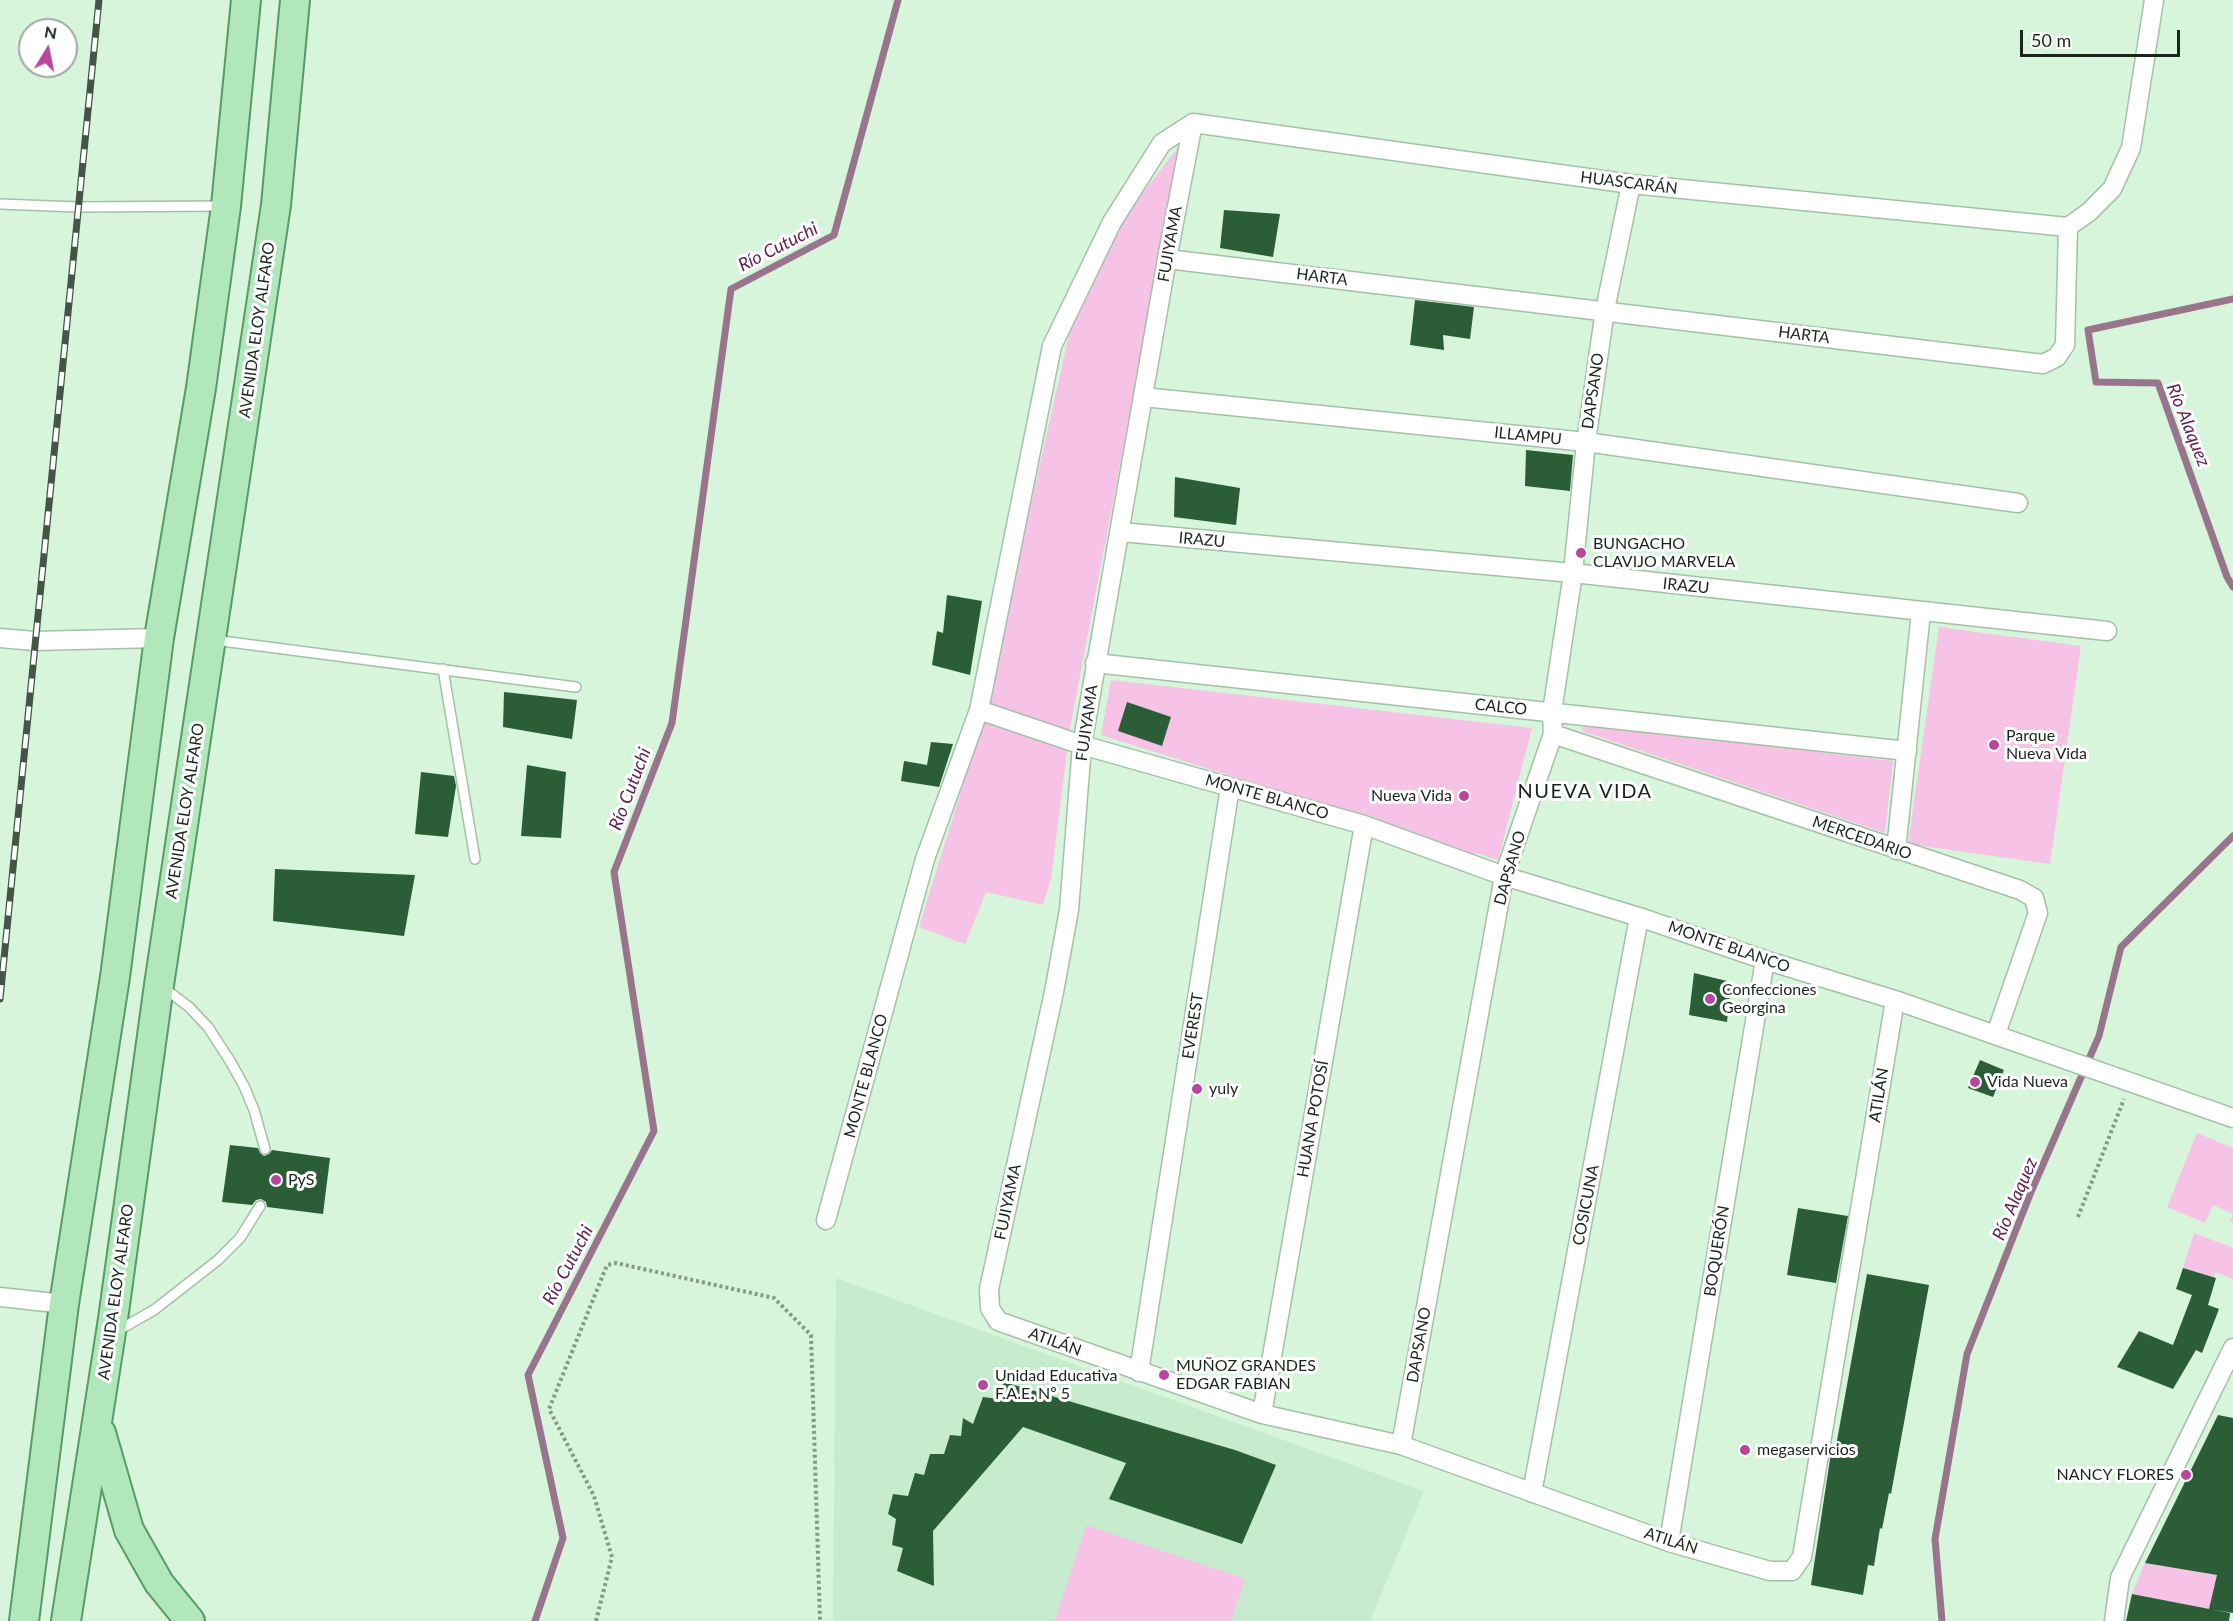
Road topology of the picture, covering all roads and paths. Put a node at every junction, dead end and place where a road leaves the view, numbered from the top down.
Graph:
1 (246, 0) edge
2 (296, 0) edge
3 (2154, 0) edge
4 (1193, 123) junction
5 (1631, 184) junction
6 (0, 204) edge
7 (226, 206) junction
8 (2068, 227) junction
9 (1167, 259) junction
10 (1605, 310) junction
11 (1143, 397) junction
12 (1586, 442) junction
13 (2018, 503) dead end
14 (1121, 532) junction
15 (1573, 573) junction
16 (1921, 612) junction
17 (2107, 631) dead end
18 (0, 638) edge
19 (159, 638) junction
20 (211, 640) junction
21 (1095, 663) junction
22 (443, 669) junction
23 (576, 687) dead end
24 (979, 710) junction
25 (1552, 712) junction
26 (1553, 734) junction
27 (1082, 745) junction
28 (1907, 751) junction
29 (1230, 787) junction
30 (1364, 825) junction
31 (1896, 850) junction
32 (475, 859) dead end
33 (1504, 876) junction
34 (1639, 916) junction
35 (1765, 960) junction
36 (159, 985) junction
37 (1895, 1000) junction
38 (1996, 1034) junction
39 (2126, 1079) junction
40 (2233, 1118) edge
41 (265, 1149) dead end
42 (260, 1206) dead end
43 (2078, 1217) dead end
44 (826, 1220) dead end
45 (0, 1297) edge
46 (64, 1304) junction
47 (998, 1321) joint
48 (110, 1335) junction
49 (2233, 1348) edge
50 (1139, 1372) junction
51 (1262, 1414) junction
52 (97, 1420) junction
53 (1401, 1446) junction
54 (1532, 1493) junction
55 (1670, 1542) junction
56 (24, 1621) edge
57 (66, 1621) edge
58 (190, 1621) edge
59 (596, 1621) edge
60 (820, 1621) edge
61 (2114, 1621) edge

1 - 7 main road
2 - 20 main road, AVENIDA ELOY ALFARO
3 - 8 street
4 - 5 street, HUASCARÁN
4 - 9 street, FUJIYAMA
4 - 24 street
5 - 8 street, HUASCARÁN
5 - 10 street, DAPSANO
6 - 7 lane
7 - 19 main road
8 - 10 street, HARTA
9 - 10 street, HARTA
9 - 11 street, FUJIYAMA
10 - 12 street, DAPSANO
11 - 12 street, ILLAMPU
11 - 14 street, FUJIYAMA
12 - 13 street, ILLAMPU
12 - 15 street, DAPSANO
14 - 15 street, IRAZU
14 - 21 street, FUJIYAMA
15 - 16 street, IRAZU
15 - 25 street, DAPSANO
16 - 17 street, IRAZU
16 - 28 street
18 - 19 street
19 - 46 main road
20 - 22 lane
20 - 36 main road, AVENIDA ELOY ALFARO
21 - 25 street, CALCO
21 - 27 street, FUJIYAMA
22 - 23 lane
22 - 32 lane
24 - 27 street, MONTE BLANCO
24 - 44 street, MONTE BLANCO
25 - 26 street, DAPSANO
25 - 28 street, CALCO
26 - 31 street, MERCEDARIO
26 - 33 street, DAPSANO
27 - 29 street, MONTE BLANCO
27 - 47 street, FUJIYAMA
28 - 31 street
29 - 30 street, MONTE BLANCO
29 - 50 street, EVEREST
30 - 33 street, MONTE BLANCO
30 - 51 street, HUANA POTOSÍ
31 - 38 street, MERCEDARIO
33 - 34 street, MONTE BLANCO
33 - 53 street, DAPSANO
34 - 35 street, MONTE BLANCO
34 - 54 street, COSICUNA
35 - 37 street, MONTE BLANCO
35 - 55 street, BOQUERÓN
36 - 41 lane
36 - 48 main road, AVENIDA ELOY ALFARO
37 - 38 street, MONTE BLANCO
37 - 55 street, ATILÁN
38 - 39 street, MONTE BLANCO
39 - 40 street
39 - 43 path
42 - 48 lane
45 - 46 street
46 - 56 main road
47 - 50 street, ATILÁN
48 - 52 main road, AVENIDA ELOY ALFARO
49 - 61 street
50 - 51 street, ATILÁN
51 - 53 street, ATILÁN
52 - 57 main road, AVENIDA ELOY ALFARO
52 - 58 main road
53 - 54 street, ATILÁN
54 - 55 street, ATILÁN
59 - 60 path

